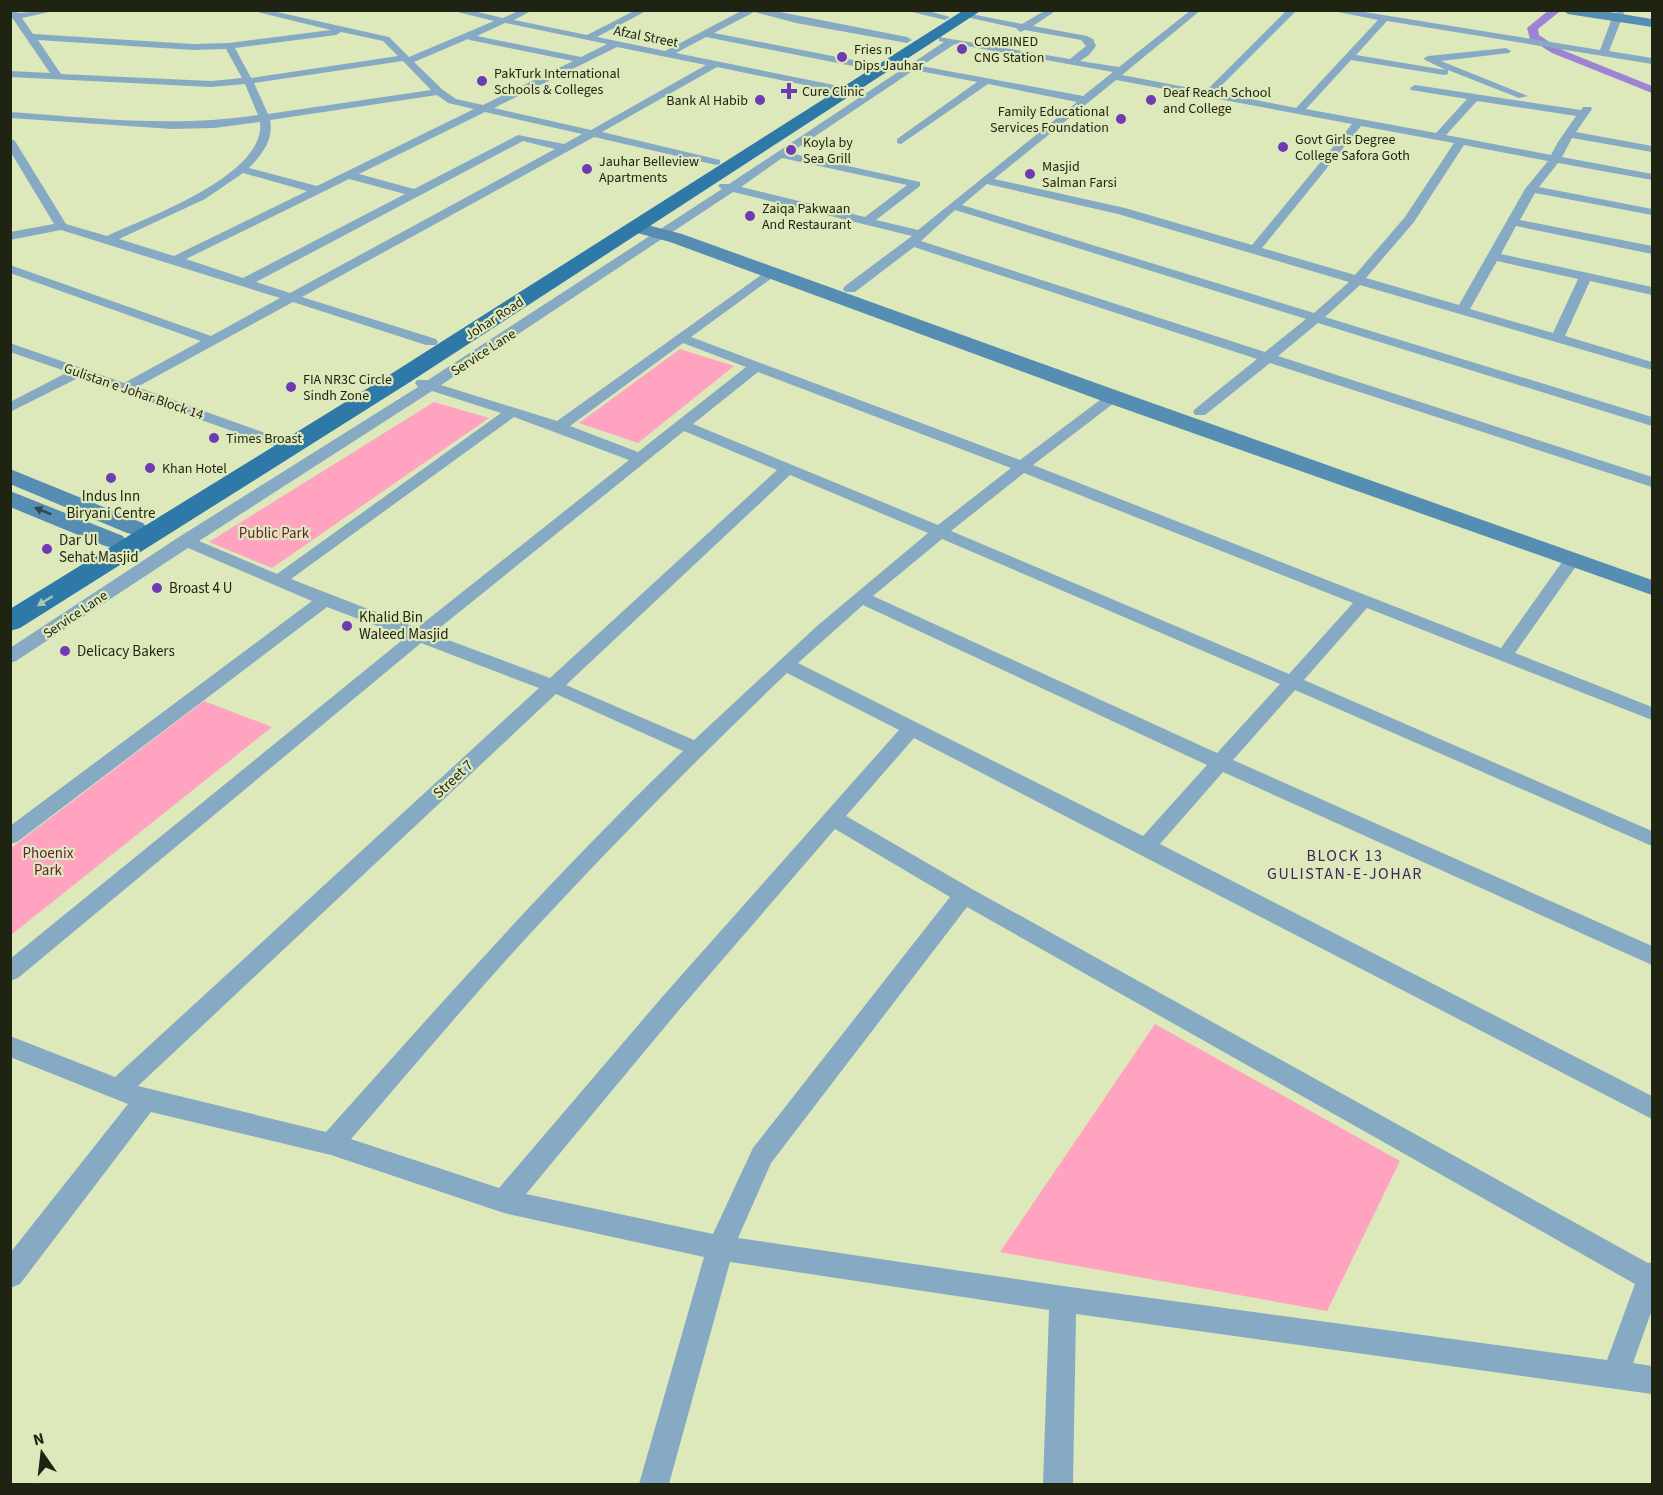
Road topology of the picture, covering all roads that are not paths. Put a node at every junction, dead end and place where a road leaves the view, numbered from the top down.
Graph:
1 (54, 10) edge
2 (253, 10) edge
3 (453, 10) edge
4 (529, 10) edge
5 (644, 10) edge
6 (751, 10) edge
7 (758, 10) edge
8 (812, 10) edge
9 (908, 10) edge
10 (1053, 10) edge
11 (1197, 10) edge
12 (1293, 10) edge
13 (1332, 10) edge
14 (1568, 10) edge
15 (14, 13) edge
16 (1613, 14) edge
17 (1653, 17) edge
18 (1384, 19) junction
19 (796, 20) junction
20 (952, 20) edge
21 (505, 21) junction
22 (1653, 23) edge
23 (1024, 27) junction
24 (349, 29) junction
25 (706, 34) junction
26 (31, 37) junction
27 (470, 37) junction
28 (587, 38) junction
29 (907, 40) junction
30 (953, 41) junction
31 (615, 44) junction
32 (229, 46) junction
33 (994, 49) junction
34 (1506, 51) dead end
35 (1604, 52) junction
36 (666, 54) junction
37 (1349, 57) junction
38 (406, 59) junction
39 (1428, 59) junction
40 (582, 60) junction
41 (1653, 61) edge
42 (48, 62) junction
43 (1071, 62) junction
44 (715, 64) junction
45 (902, 65) junction
46 (868, 66) junction
47 (1404, 66) junction
48 (10, 69) edge
49 (10, 74) edge
50 (1120, 74) junction
51 (58, 77) junction
52 (1474, 78) junction
53 (248, 81) junction
54 (986, 81) junction
55 (834, 87) junction
56 (1415, 88) dead end
57 (439, 92) junction
58 (1208, 94) junction
59 (1475, 96) junction
60 (1085, 100) junction
61 (483, 109) junction
62 (1299, 111) junction
63 (1558, 111) junction
64 (10, 115) edge
65 (49, 117) junction
66 (264, 119) junction
67 (1359, 122) junction
68 (20, 128) dead end
69 (591, 134) junction
70 (1570, 134) junction
71 (1439, 137) junction
72 (10, 141) edge
73 (901, 141) dead end
74 (1461, 141) junction
75 (565, 148) junction
76 (1653, 149) edge
77 (782, 155) junction
78 (1555, 159) junction
79 (243, 170) junction
80 (711, 172) junction
81 (348, 175) junction
82 (1653, 177) edge
83 (986, 180) junction
84 (732, 189) junction
85 (1531, 189) junction
86 (318, 190) junction
87 (416, 193) junction
88 (953, 206) junction
89 (1653, 212) edge
90 (867, 221) junction
91 (1513, 222) junction
92 (61, 226) junction
93 (655, 227) junction
94 (10, 236) edge
95 (916, 238) junction
96 (107, 240) junction
97 (1255, 249) junction
98 (1653, 250) edge
99 (1494, 256) junction
100 (175, 260) junction
101 (10, 269) edge
102 (771, 272) junction
103 (1586, 276) junction
104 (1358, 280) junction
105 (245, 282) junction
106 (850, 289) junction
107 (1653, 291) edge
108 (293, 298) junction
109 (1463, 310) junction
110 (1316, 318) junction
111 (682, 338) junction
112 (1557, 338) junction
113 (213, 341) junction
114 (431, 342) junction
115 (10, 347) edge
116 (1266, 356) junction
117 (756, 366) junction
118 (1653, 366) edge
119 (79, 372) junction
120 (402, 377) junction
121 (431, 386) junction
122 (125, 388) junction
123 (1113, 397) junction
124 (10, 408) edge
125 (512, 412) junction
126 (1200, 412) junction
127 (1653, 422) edge
128 (681, 425) junction
129 (559, 427) junction
130 (283, 443) junction
131 (1274, 446) junction
132 (641, 459) junction
133 (1021, 466) junction
134 (788, 468) junction
135 (10, 476) edge
136 (1653, 482) edge
137 (10, 498) edge
138 (135, 528) junction
139 (941, 531) junction
140 (114, 541) junction
141 (185, 541) junction
142 (1574, 560) junction
143 (1653, 571) edge
144 (278, 580) junction
145 (1653, 588) edge
146 (862, 598) junction
147 (325, 600) junction
148 (1364, 601) junction
149 (10, 603) edge
150 (10, 622) edge
151 (418, 636) junction
152 (1504, 656) junction
153 (10, 657) edge
154 (786, 665) junction
155 (1293, 680) junction
156 (553, 686) junction
157 (1653, 714) edge
158 (912, 728) junction
159 (698, 750) junction
160 (1219, 762) junction
161 (833, 818) junction
162 (10, 837) edge
163 (1653, 838) edge
164 (1146, 846) junction
165 (964, 894) junction
166 (1653, 956) edge
167 (10, 972) edge
168 (10, 1046) edge
169 (118, 1089) junction
170 (146, 1100) junction
171 (1653, 1108) edge
172 (331, 1144) junction
173 (504, 1201) junction
174 (720, 1248) junction
175 (10, 1275) edge
176 (1652, 1276) edge
177 (1063, 1299) junction
178 (1615, 1375) junction
179 (1653, 1380) edge
180 (654, 1485) edge
181 (1058, 1485) edge

1 - 15 street
2 - 24 street
3 - 21 street, Afzal Street
4 - 21 street
5 - 28 street
6 - 25 street
7 - 19 street
8 - 19 street
9 - 20 street
10 - 23 street
11 - 50 street
12 - 58 street
13 - 18 street
14 - 16 street
15 - 26 street
16 - 17 street
16 - 22 street
16 - 35 street
18 - 35 street
18 - 37 street
19 - 29 street
20 - 23 street
20 - 29 main road, Johar Road
20 - 30 street
20 - 45 main road, Johar Road
21 - 27 street
21 - 28 street, Afzal Street
23 - 33 street
23 - 43 street
24 - 32 street
24 - 38 street
25 - 36 street
25 - 46 street
26 - 32 street
26 - 42 street
27 - 38 street
27 - 40 street
28 - 31 street, Afzal Street
29 - 46 main road, Johar Road
30 - 33 street
30 - 45 street, Service Lane
31 - 36 street, Afzal Street
31 - 40 street
32 - 53 street
33 - 43 street
34 - 39 street
35 - 41 street
36 - 44 street, Afzal Street
37 - 47 street
37 - 62 street
38 - 53 street
38 - 57 street
39 - 47 street
39 - 52 street
40 - 61 street
42 - 48 street
42 - 51 street
43 - 50 street
44 - 55 street, Afzal Street
44 - 69 street
45 - 54 street
45 - 77 street, Service Lane
45 - 80 main road, Johar Road
46 - 55 main road, Johar Road
47 - 52 street
49 - 51 street
50 - 58 street
50 - 60 street
51 - 53 street
52 - 63 street
53 - 66 street
54 - 60 street
54 - 73 street
55 - 80 main road, Johar Road
56 - 59 street
57 - 61 street
57 - 66 street
58 - 62 street
59 - 63 street
59 - 71 street
60 - 83 street
61 - 69 street
61 - 81 street
62 - 67 street
63 - 70 street
64 - 65 street
65 - 66 street
65 - 68 street
66 - 79 street
67 - 71 street
67 - 97 street
69 - 75 street
69 - 80 street
70 - 76 street
70 - 78 street
71 - 74 street
72 - 92 street
74 - 78 street
74 - 104 street
75 - 87 street
75 - 108 street
77 - 84 street, Service Lane
77 - 90 street
78 - 82 street
78 - 85 street
79 - 86 street
79 - 96 street
80 - 84 street
80 - 93 main road, Johar Road
80 - 114 main road, Johar Road
81 - 86 street
81 - 87 street
83 - 88 street
83 - 97 street
84 - 90 street
84 - 93 street, Service Lane
85 - 89 street
85 - 91 street
86 - 100 street
87 - 105 street
88 - 95 street
88 - 110 street
90 - 95 street
91 - 98 street
91 - 99 street
92 - 94 street
92 - 96 street
93 - 102 street
93 - 106 street
93 - 120 main road, Johar Road
93 - 121 street, Service Lane
95 - 106 street
95 - 116 street
96 - 100 street
97 - 104 street
99 - 103 street
99 - 109 street
100 - 105 street
101 - 113 street
102 - 111 street
102 - 123 street
103 - 107 street
103 - 112 street
104 - 109 street
104 - 110 street
105 - 108 street
106 - 126 street
108 - 113 street
108 - 114 street
109 - 112 street
110 - 116 street
110 - 127 street
111 - 117 street
111 - 129 street
112 - 118 street
113 - 122 street
114 - 130 main road, Johar Road
115 - 119 street, Gulistan e Johar Block 14
116 - 126 street
116 - 136 street
117 - 128 street
117 - 133 street
119 - 122 street, Gulistan e Johar Block 14
119 - 124 street
120 - 121 street
120 - 130 main road, Johar Road
121 - 125 street
121 - 141 street, Service Lane
122 - 130 street, Gulistan e Johar Block 14
123 - 131 street
123 - 133 street
125 - 129 street
125 - 144 street
126 - 131 street
128 - 132 street
128 - 134 street
129 - 132 street
130 - 138 main road, Johar Road
130 -> 150 main road, Johar Road
131 - 142 street
131 - 143 street
132 - 151 street
133 - 139 street
133 - 148 street
134 - 139 street
134 - 156 street, Street 7
135 - 138 street
140 -> 137 street
138 - 140 main road, Johar Road
139 - 146 street
139 - 155 street
140 - 149 main road, Johar Road
141 - 144 street
141 - 153 street, Service Lane
142 - 145 street
142 - 152 street
144 - 147 street
146 - 154 street
146 - 160 street
147 - 151 street
147 - 162 street
148 - 152 street
148 - 155 street
151 - 156 street
151 - 167 street
152 - 157 street
154 - 158 street
154 - 159 street
155 - 160 street
155 - 163 street
156 - 159 street
156 - 169 street, Street 7
158 - 161 street
158 - 164 street
159 - 172 street
160 - 164 street
160 - 166 street
161 - 165 street
161 - 173 street
164 - 171 street
165 - 174 street
165 - 176 street
168 - 169 street
169 - 170 street
170 - 172 street
170 - 175 street
172 - 173 street
173 - 174 street
174 - 177 street
174 - 180 street
176 - 178 street
177 - 178 street
177 - 181 street
178 - 179 street

